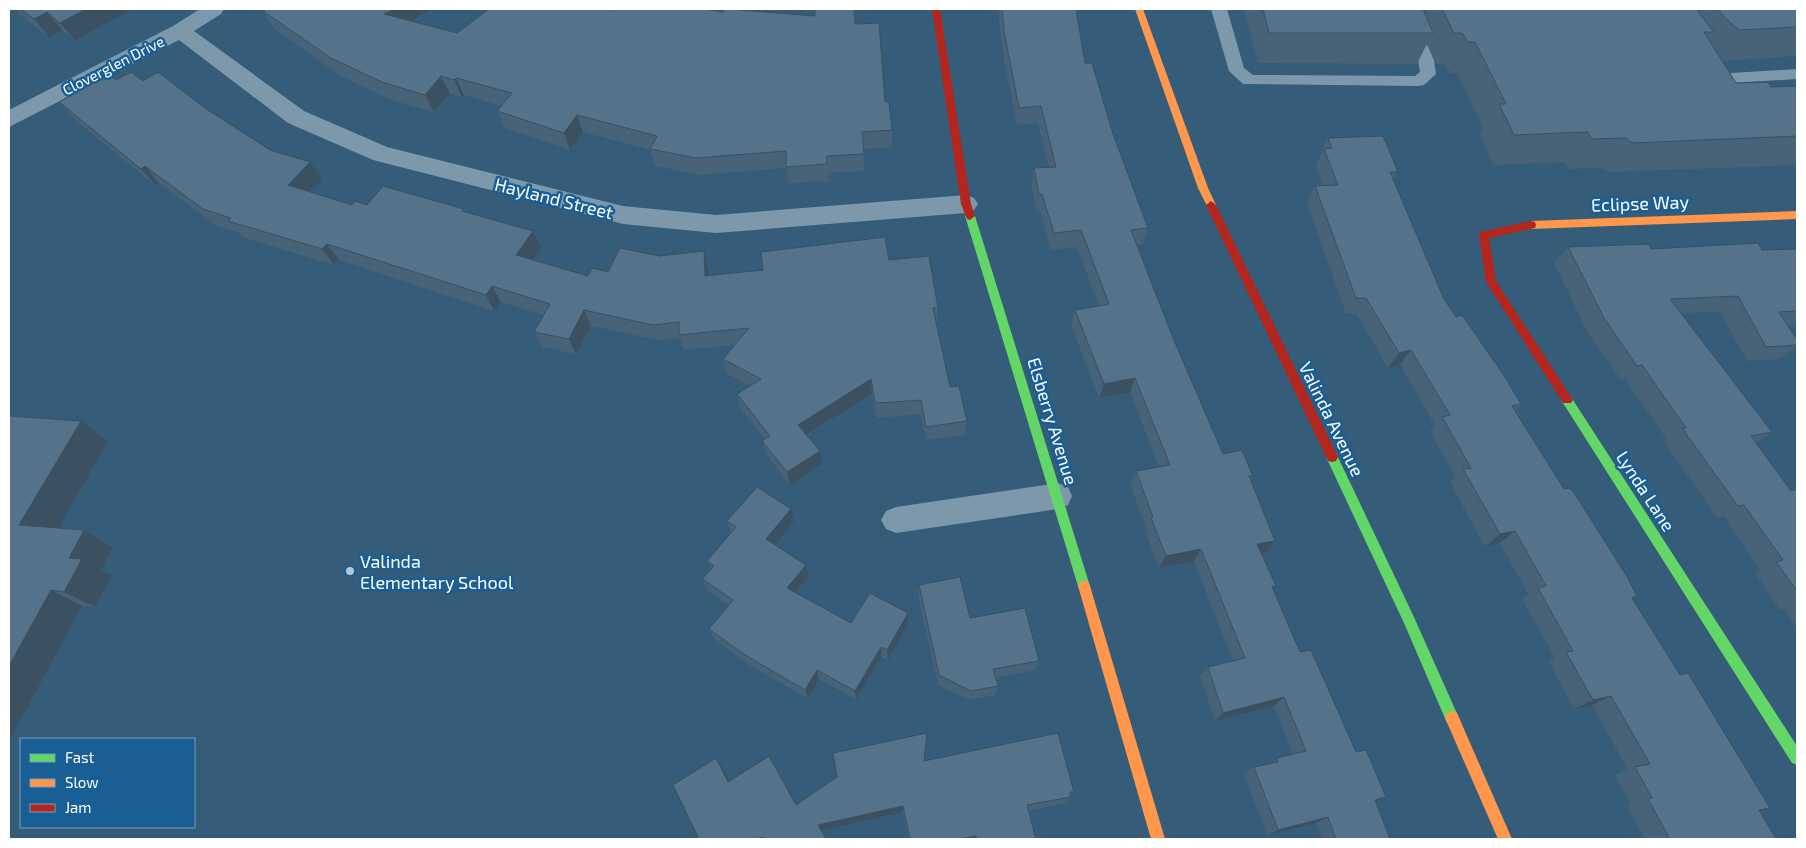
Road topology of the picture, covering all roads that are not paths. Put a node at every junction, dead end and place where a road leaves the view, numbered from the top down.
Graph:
1 (214, 9) edge
2 (936, 9) edge
3 (1140, 9) edge
4 (1219, 9) edge
5 (1404, 9) edge
6 (180, 31) junction
7 (1698, 62) edge
8 (1797, 74) edge
9 (9, 119) edge
10 (966, 204) junction
11 (1797, 215) edge
12 (1484, 236) joint
13 (1058, 496) junction
14 (896, 520) dead end
15 (1797, 758) edge
16 (1158, 839) edge
17 (1505, 839) edge

1 - 6 street, Cloverglen Drive
2 - 10 street, Elsberry Avenue
3 - 17 street, Valinda Avenue
4 - 5 lane
6 - 9 street, Cloverglen Drive
6 - 10 street, Hayland Street
7 - 8 lane
10 - 13 street, Elsberry Avenue
11 - 12 street, Eclipse Way
12 - 15 street, Lynda Lane
13 - 14 street
13 - 16 street, Elsberry Avenue

